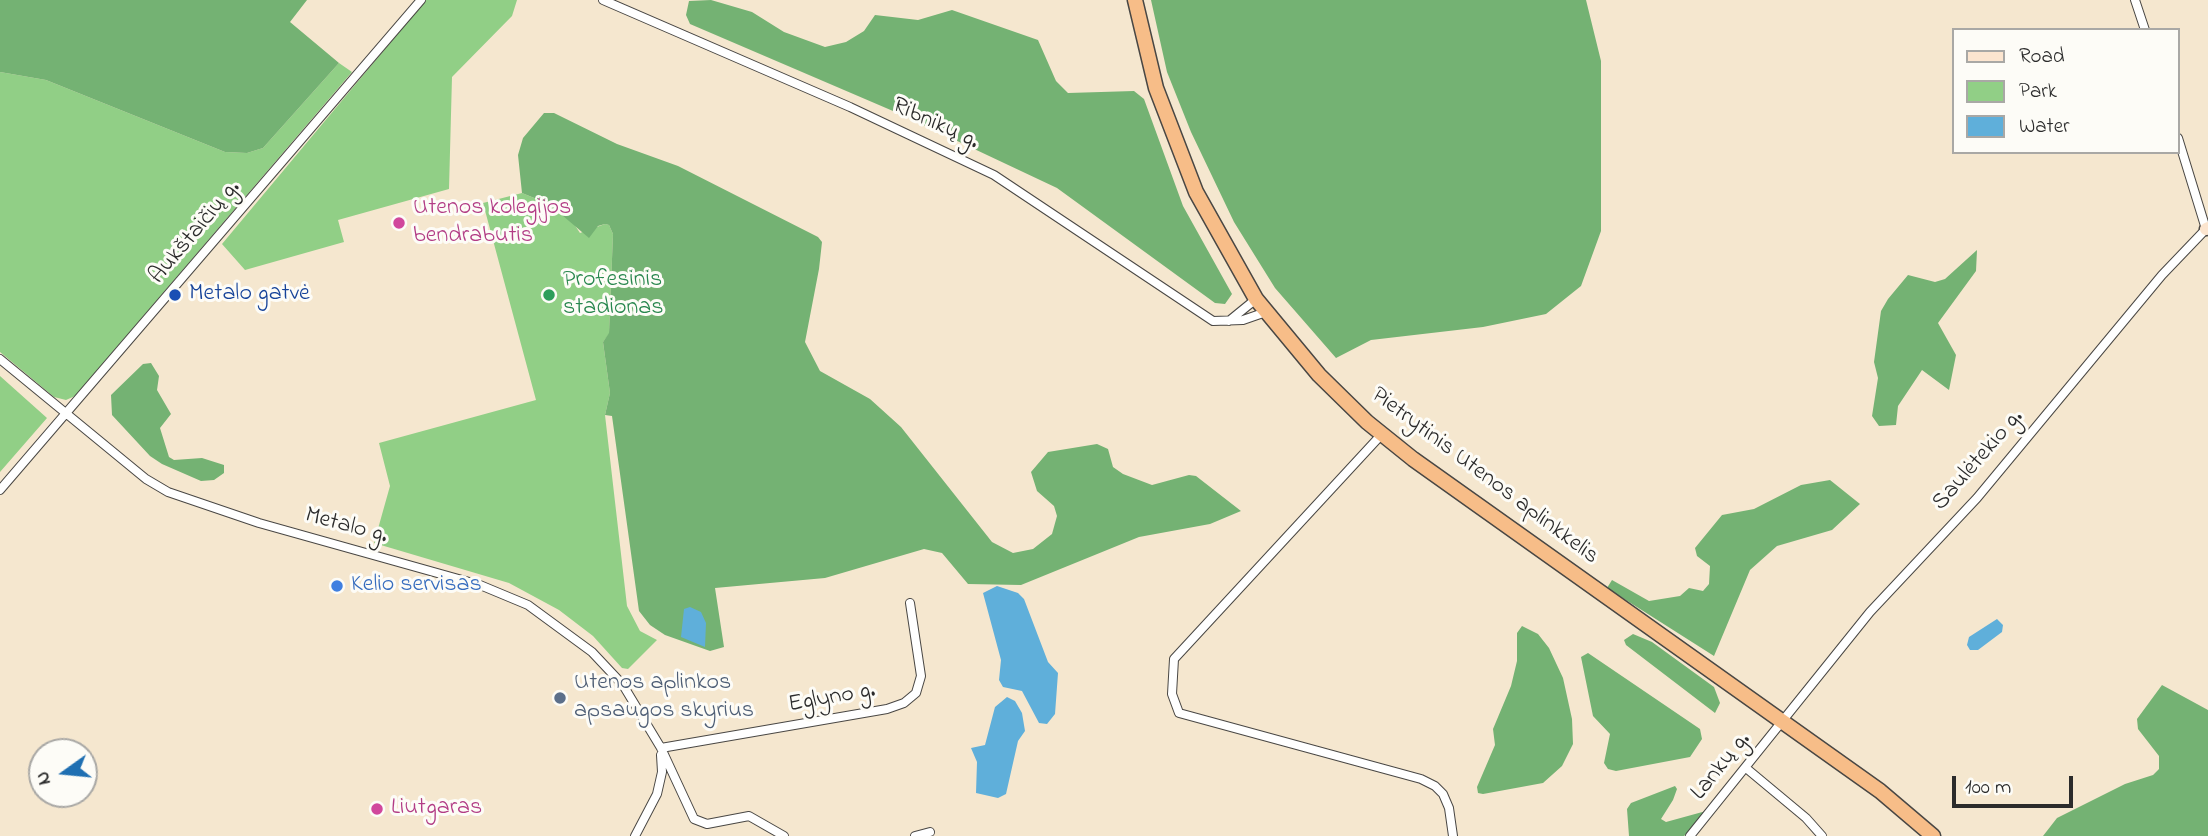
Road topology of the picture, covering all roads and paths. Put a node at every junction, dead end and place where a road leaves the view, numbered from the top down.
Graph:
1 (421, 0) edge
2 (603, 0) edge
3 (1135, 0) edge
4 (2135, 0) edge
5 (2144, 28) edge
6 (2180, 144) edge
7 (2207, 229) edge
8 (1256, 299) junction
9 (1266, 312) junction
10 (1229, 321) junction
11 (0, 359) edge
12 (66, 415) junction
13 (1382, 434) junction
14 (0, 490) edge
15 (911, 603) dead end
16 (1782, 721) junction
17 (661, 748) junction
18 (1746, 768) junction
19 (930, 832) dead end
20 (635, 836) edge
21 (784, 836) edge
22 (915, 836) edge
23 (1453, 836) edge
24 (1690, 836) edge
25 (1822, 836) edge
26 (1933, 836) edge

1 - 12 street, Aukštaičių g.
2 - 10 street, Ribnikų g.
3 - 8 highway, Pietrytinis Utenos aplinkkelis
4 - 5 street
6 - 7 street
7 - 16 street, Saulėtekio g.
8 - 9 highway, Pietrytinis Utenos aplinkkelis
8 - 10 street
9 - 10 street
9 - 13 highway, Pietrytinis Utenos aplinkkelis
11 - 12 street, Metalo g.
12 - 14 street, Aukštaičių g.
12 - 17 street, Metalo g.
13 - 16 highway, Pietrytinis Utenos aplinkkelis
13 - 23 street
15 - 17 street, Eglyno g.
16 - 18 street, Lankų g.
16 - 26 highway, Pietrytinis Utenos aplinkkelis
17 - 20 street
17 - 21 street, Metalo g.
18 - 24 street, Lankų g.
18 - 25 street
19 - 22 street

